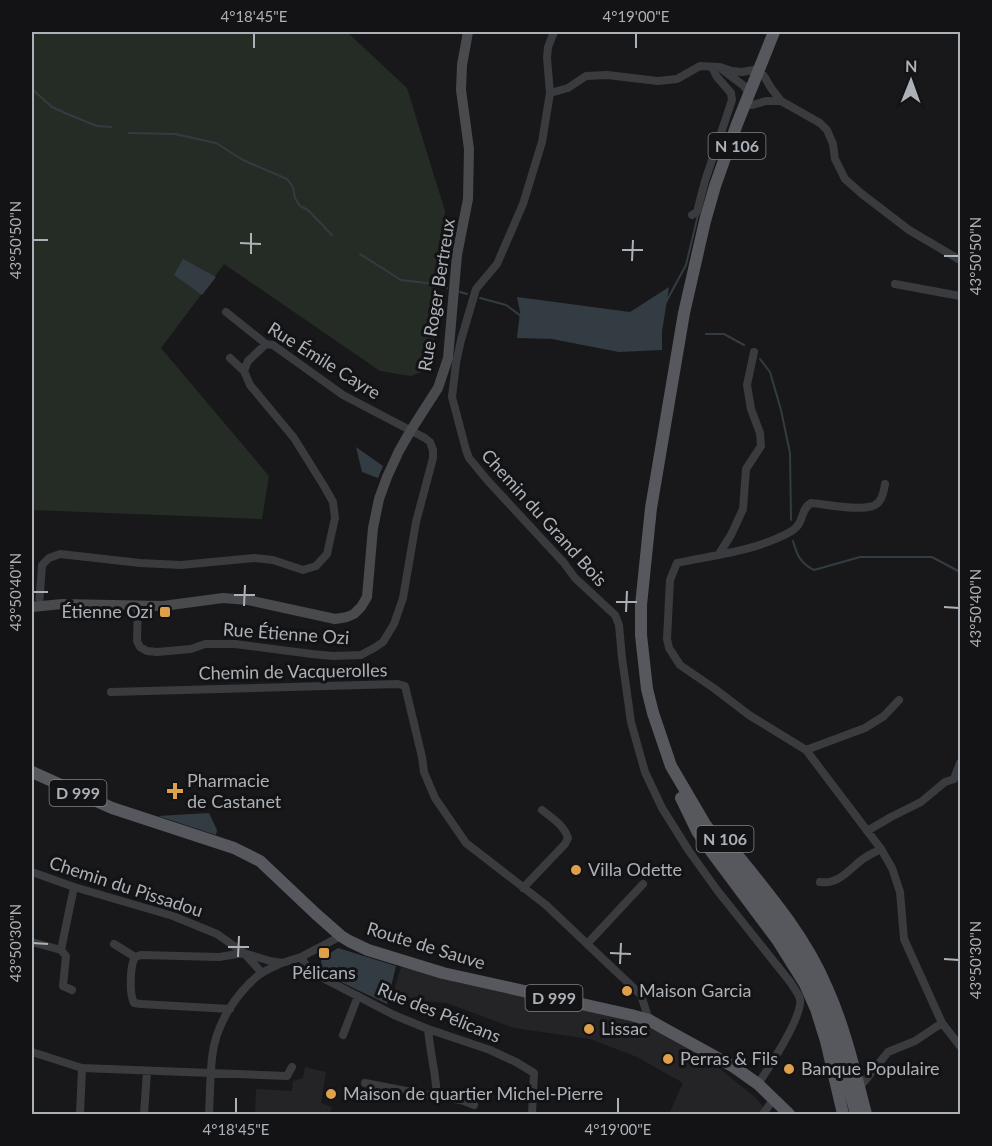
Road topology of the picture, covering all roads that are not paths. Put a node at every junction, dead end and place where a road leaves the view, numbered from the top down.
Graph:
1 (468, 32) edge
2 (554, 32) edge
3 (774, 32) edge
4 (782, 32) edge
5 (716, 67) junction
6 (761, 72) junction
7 (550, 93) junction
8 (750, 100) junction
9 (781, 101) junction
10 (692, 215) dead end
11 (960, 260) edge
12 (895, 284) dead end
13 (960, 296) edge
14 (226, 312) dead end
15 (266, 344) junction
16 (754, 352) dead end
17 (230, 358) dead end
18 (244, 371) junction
19 (411, 430) junction
20 (885, 484) dead end
21 (647, 543) junction
22 (719, 554) junction
23 (35, 606) edge
24 (138, 606) junction
25 (111, 692) dead end
26 (899, 700) dead end
27 (806, 750) junction
28 (960, 763) edge
29 (671, 766) junction
30 (32, 772) edge
31 (542, 810) dead end
32 (867, 831) junction
33 (881, 849) junction
34 (32, 872) edge
35 (820, 882) dead end
36 (643, 884) dead end
37 (74, 887) junction
38 (523, 888) junction
39 (340, 936) junction
40 (32, 942) edge
41 (586, 944) junction
42 (114, 945) dead end
43 (61, 950) junction
44 (244, 953) junction
45 (135, 957) junction
46 (301, 957) junction
47 (282, 963) junction
48 (262, 973) junction
49 (72, 990) dead end
50 (358, 996) junction
51 (230, 1009) junction
52 (649, 1020) junction
53 (942, 1023) junction
54 (428, 1029) junction
55 (343, 1035) dead end
56 (960, 1046) edge
57 (32, 1052) edge
58 (292, 1067) dead end
59 (82, 1068) junction
60 (147, 1071) junction
61 (211, 1074) junction
62 (365, 1083) dead end
63 (758, 1084) junction
64 (859, 1088) junction
65 (438, 1097) junction
66 (773, 1100) junction
67 (474, 1105) dead end
68 (80, 1114) edge
69 (144, 1114) edge
70 (209, 1114) edge
71 (532, 1114) edge
72 (763, 1114) edge
73 (789, 1114) edge
74 (843, 1114) edge
75 (856, 1114) edge
76 (866, 1114) edge

1 - 19 street, Rue Roger Bertreux
2 - 7 street, Chemin du Grand Bois
3 - 6 main road, N 106
4 - 6 main road, N 106
5 - 6 street
5 - 7 street
5 - 8 street
5 - 10 street
6 - 8 main road, N 106
6 - 9 street
7 - 63 street, Chemin du Grand Bois
8 - 9 street
8 - 21 main road, N 106
9 - 11 street
12 - 13 street
14 - 15 street, Rue Émile Cayre
15 - 18 street
15 - 19 street, Rue Émile Cayre
16 - 22 street
17 - 18 street
18 - 23 street
19 - 24 street, Rue Roger Bertreux
19 - 24 street, Rue Étienne Ozi
20 - 22 street
21 - 29 main road, N 106
21 - 64 main road, N 106
22 - 27 street
23 - 24 street, Rue Roger Bertreux
25 - 38 street, Chemin de Vacquerolles
26 - 27 street
27 - 32 street
28 - 32 street
29 - 74 main road
29 - 75 main road, N 106
30 - 39 main road, Route de Sauve / D 999
31 - 38 street
32 - 33 street
33 - 35 street
33 - 53 street
34 - 37 street, Chemin du Pissadou
36 - 41 street
37 - 43 street
37 - 44 street, Chemin du Pissadou
38 - 41 street, Chemin de Vacquerolles
39 - 46 street
39 - 52 main road, Route de Sauve / D 999
40 - 43 street
41 - 52 street, Chemin de Vacquerolles
42 - 45 street
43 - 49 street
44 - 45 street
44 - 47 street, Chemin du Pissadou
44 - 48 street
45 - 51 street
46 - 47 street
46 - 50 street, Rue des Pélicans
47 - 48 street
48 - 51 street
50 - 54 street, Rue des Pélicans
50 - 55 street
51 - 61 street
52 - 63 main road, Route de Sauve / D 999
53 - 56 street
53 - 64 street
54 - 65 street
54 - 71 street, Rue des Pélicans
57 - 59 street
58 - 61 street
59 - 60 street
59 - 68 street
60 - 61 street
60 - 69 street
61 - 70 street
62 - 65 street
63 - 66 main road, Route de Sauve / D 999
64 - 76 main road, N 106
65 - 67 street
66 - 72 street
66 - 73 main road, Route de Sauve / D 999

